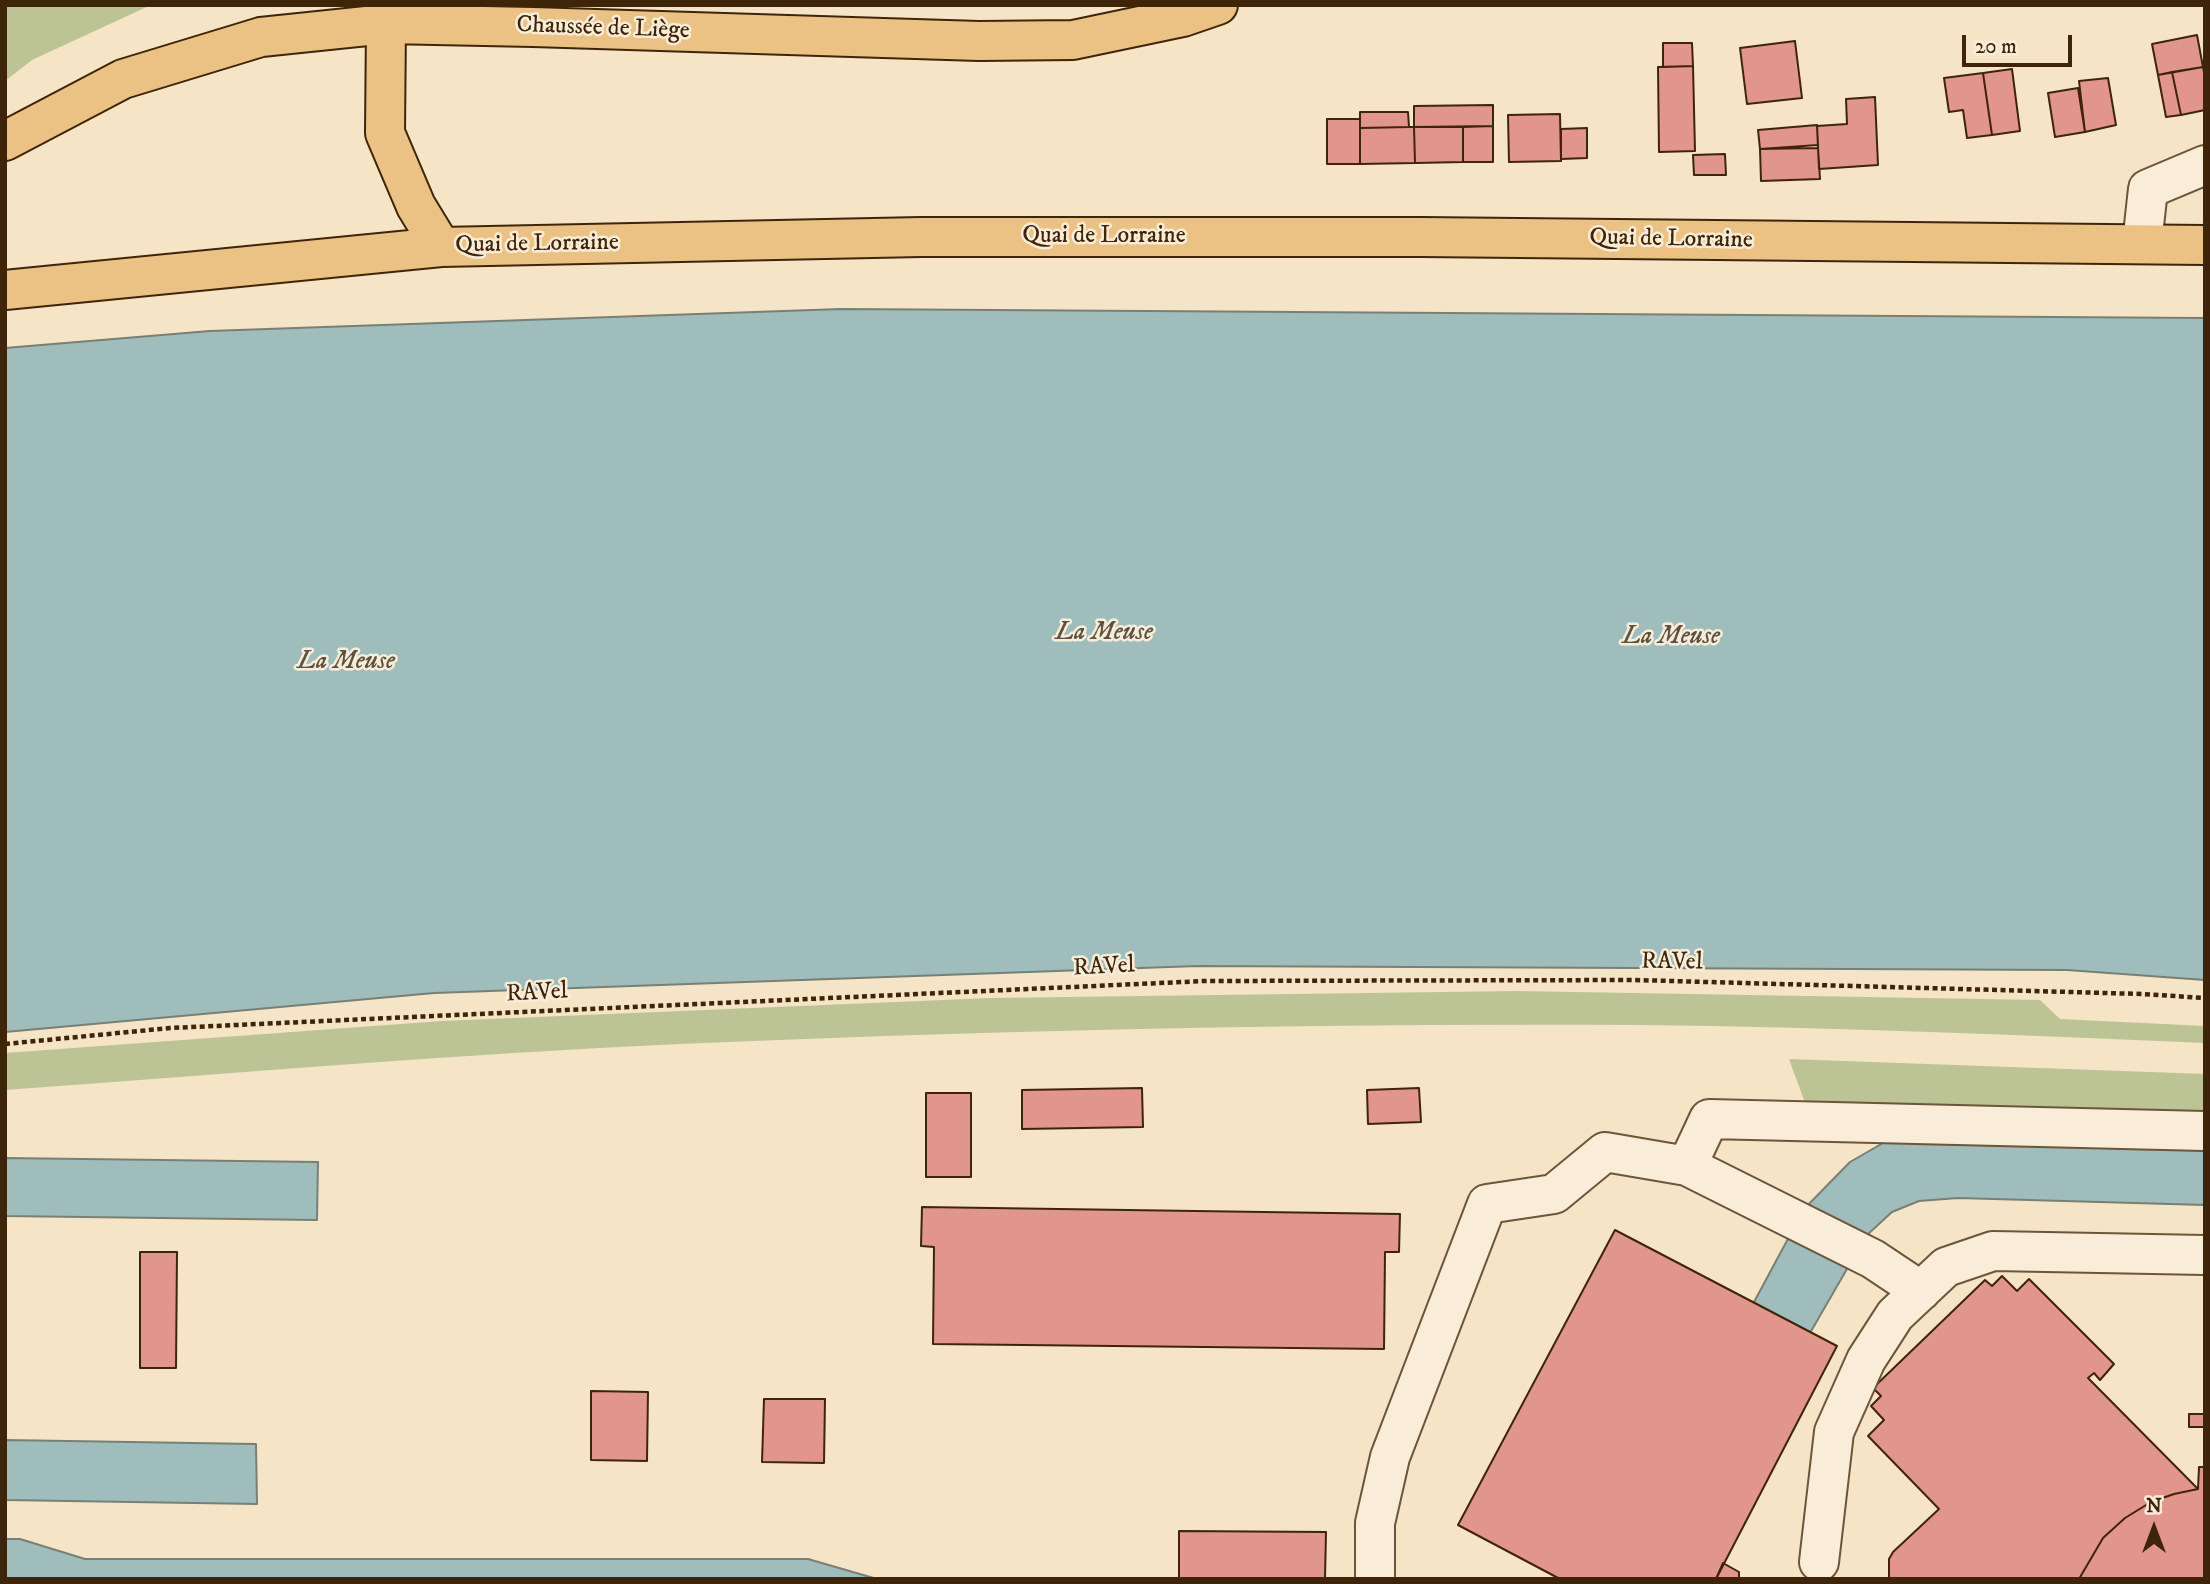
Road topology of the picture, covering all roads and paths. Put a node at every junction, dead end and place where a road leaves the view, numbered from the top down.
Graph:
1 (1218, 5) edge
2 (386, 24) junction
3 (5, 141) edge
4 (2205, 165) edge
5 (2143, 244) junction
6 (2205, 245) edge
7 (441, 247) junction
8 (5, 290) edge
9 (2205, 998) edge
10 (5, 1044) edge
11 (2205, 1131) edge
12 (1686, 1166) junction
13 (2205, 1255) edge
14 (1921, 1291) junction
15 (1819, 1562) dead end
16 (1375, 1579) edge

1 - 2 main road, Chaussée de Liège
2 - 3 main road, Chaussée de Liège
2 - 7 main road
4 - 5 street
5 - 6 main road, Quai de Lorraine
5 - 7 main road, Quai de Lorraine
7 - 8 main road, Quai de Lorraine
9 - 10 path, RAVel
11 - 12 street
12 - 14 street
12 - 16 street
13 - 14 street
14 - 15 street

